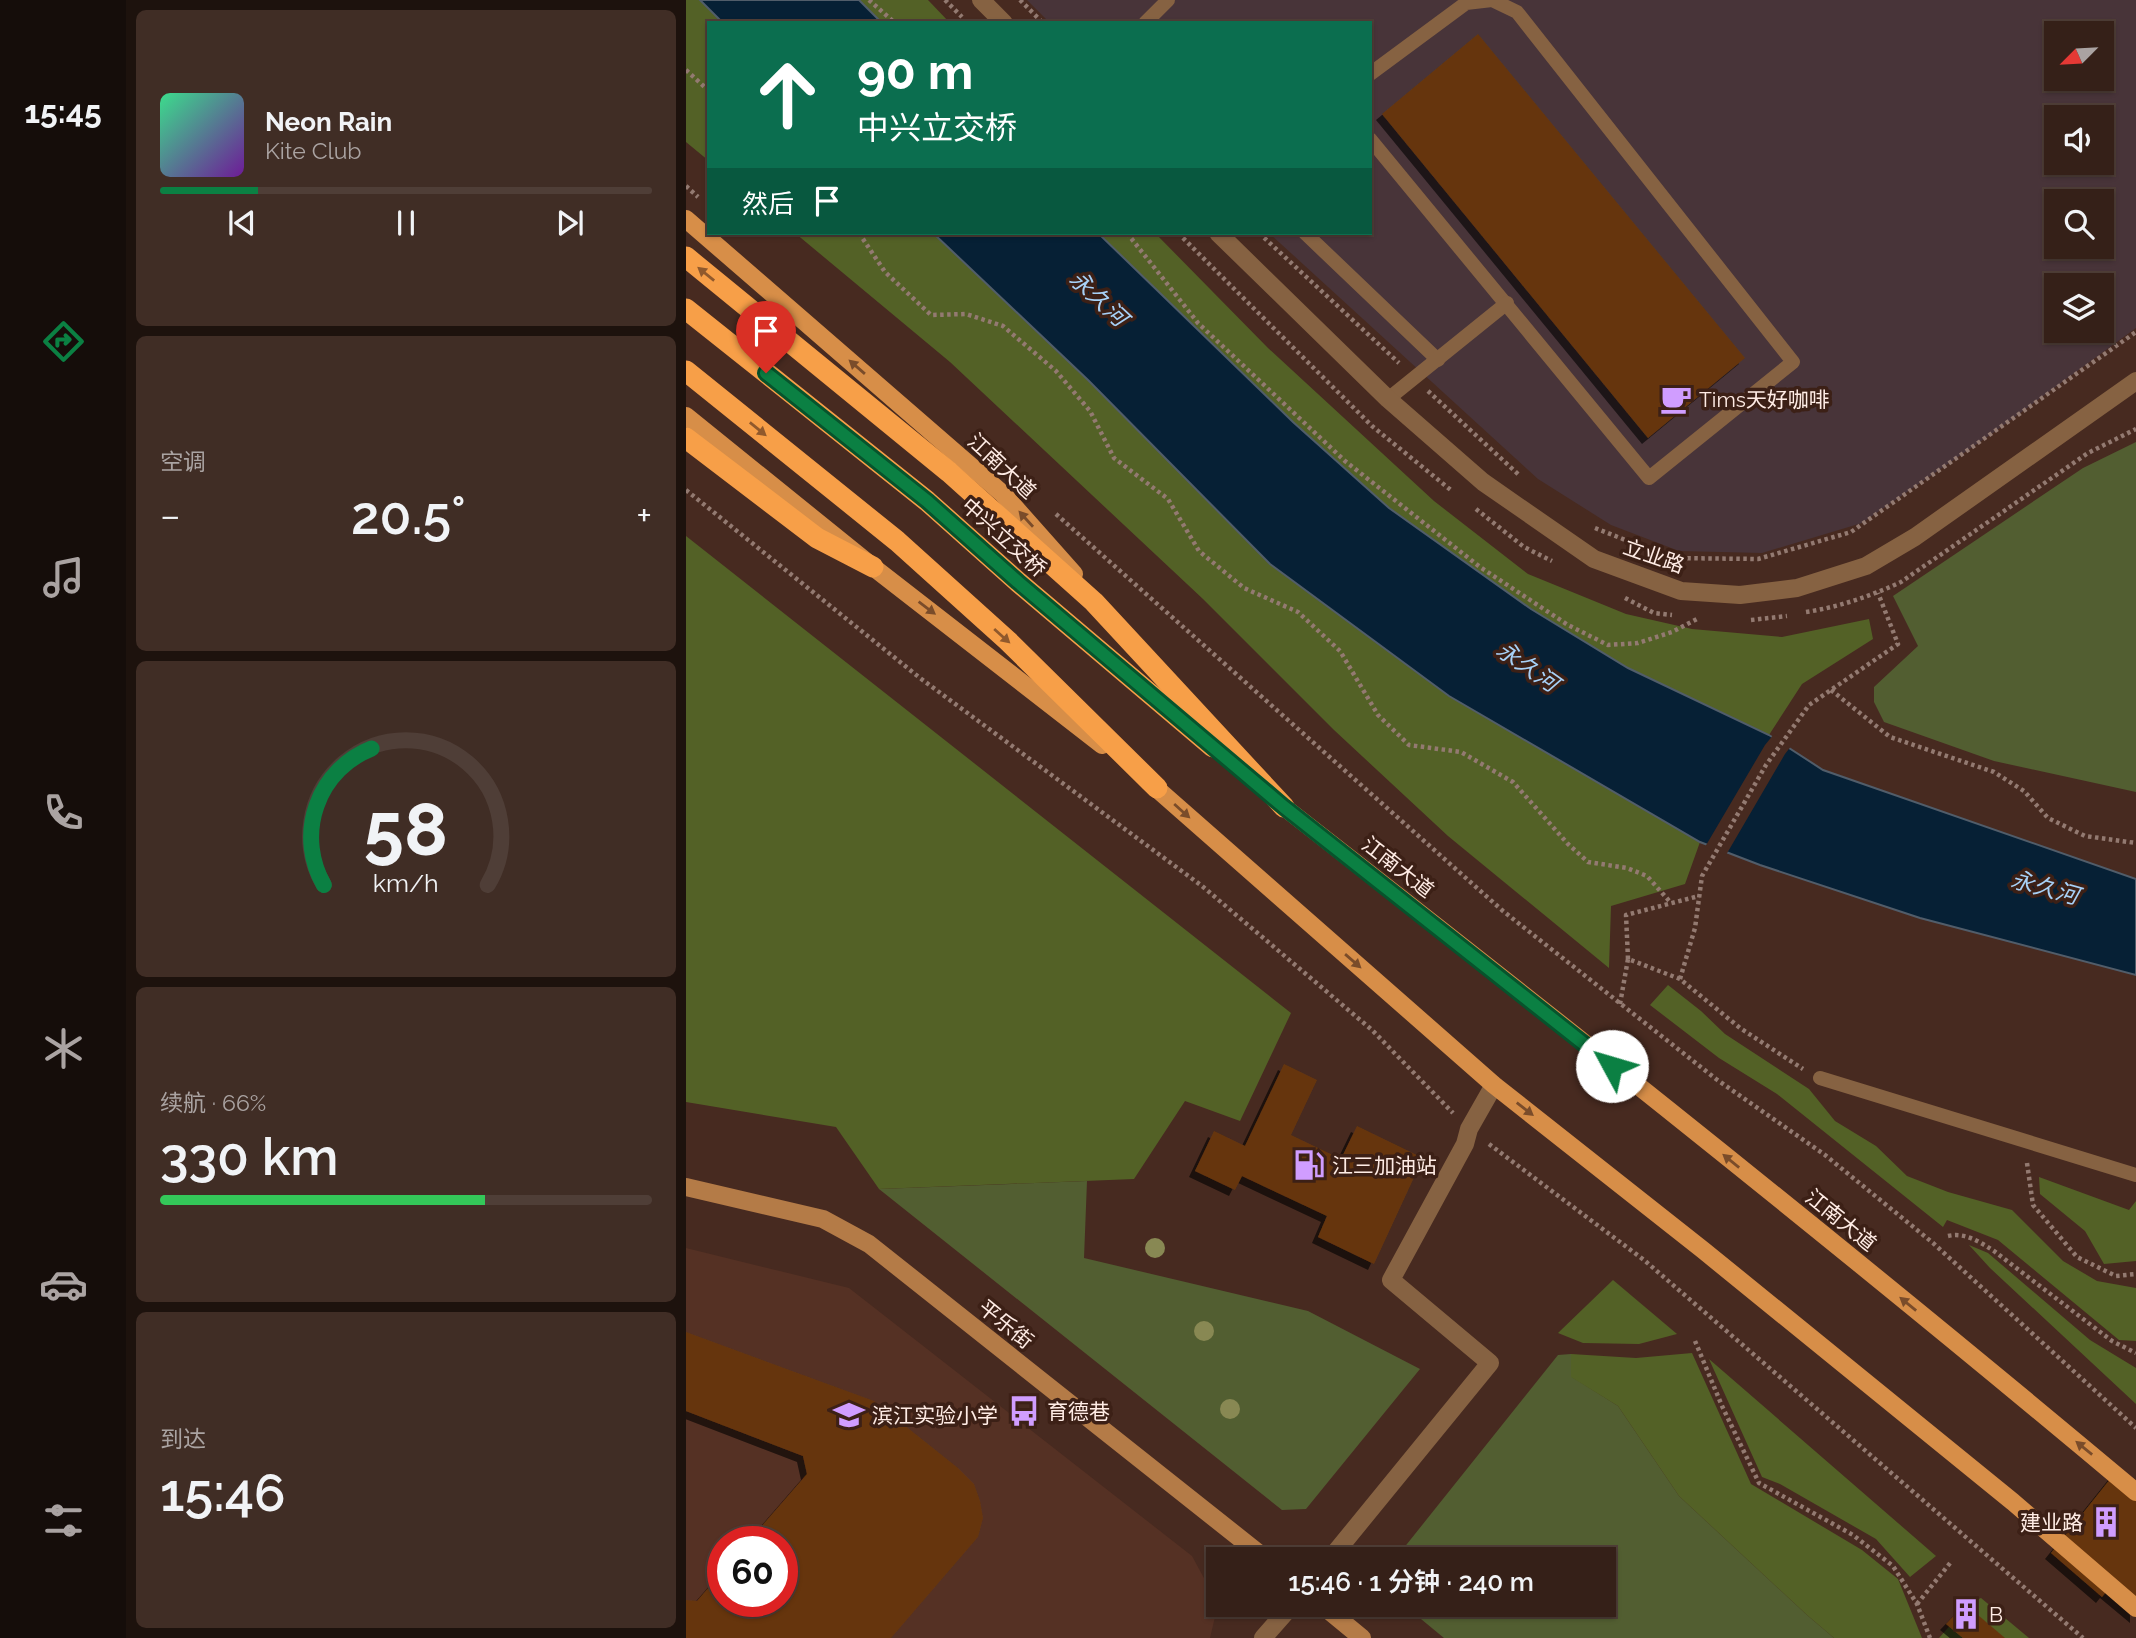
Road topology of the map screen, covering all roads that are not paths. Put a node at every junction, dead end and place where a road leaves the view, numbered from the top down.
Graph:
1 (981, 0) edge
2 (1168, 0) edge
3 (1002, 21) edge
4 (1147, 21) edge
5 (1372, 73) edge
6 (1372, 141) edge
7 (686, 219) edge
8 (1220, 235) edge
9 (1307, 235) edge
10 (686, 257) edge
11 (1507, 303) junction
12 (686, 309) edge
13 (1438, 359) junction
14 (686, 371) edge
15 (2136, 381) edge
16 (1388, 399) junction
17 (686, 416) edge
18 (686, 438) edge
19 (873, 567) junction
20 (1157, 788) junction
21 (1284, 807) junction
22 (1820, 1078) road end
23 (1494, 1085) junction
24 (2136, 1175) edge
25 (686, 1187) edge
26 (2136, 1492) edge
27 (1251, 1547) edge
28 (1340, 1547) edge
29 (2136, 1608) edge
30 (1281, 1617) edge
31 (1337, 1617) edge
32 (1263, 1638) edge
33 (1362, 1638) edge

1 - 3 street
2 - 4 lane
5 - 11 lane
6 - 11 lane
21 -> 7 main road, 江南大道
8 - 16 street, 立业路
9 - 13 lane
21 -> 10 highway
11 - 13 lane
12 - 21 highway, 中兴立交桥
13 - 16 lane
14 -> 20 highway
15 - 16 street, 立业路
17 - 19 main road
18 - 19 highway
19 -> 20 main road
20 -> 23 main road
26 -> 21 main road, 江南大道
22 - 24 lane
23 - 28 street
23 -> 29 main road
25 - 27 street, 平乐街
30 - 32 street
31 - 33 street

